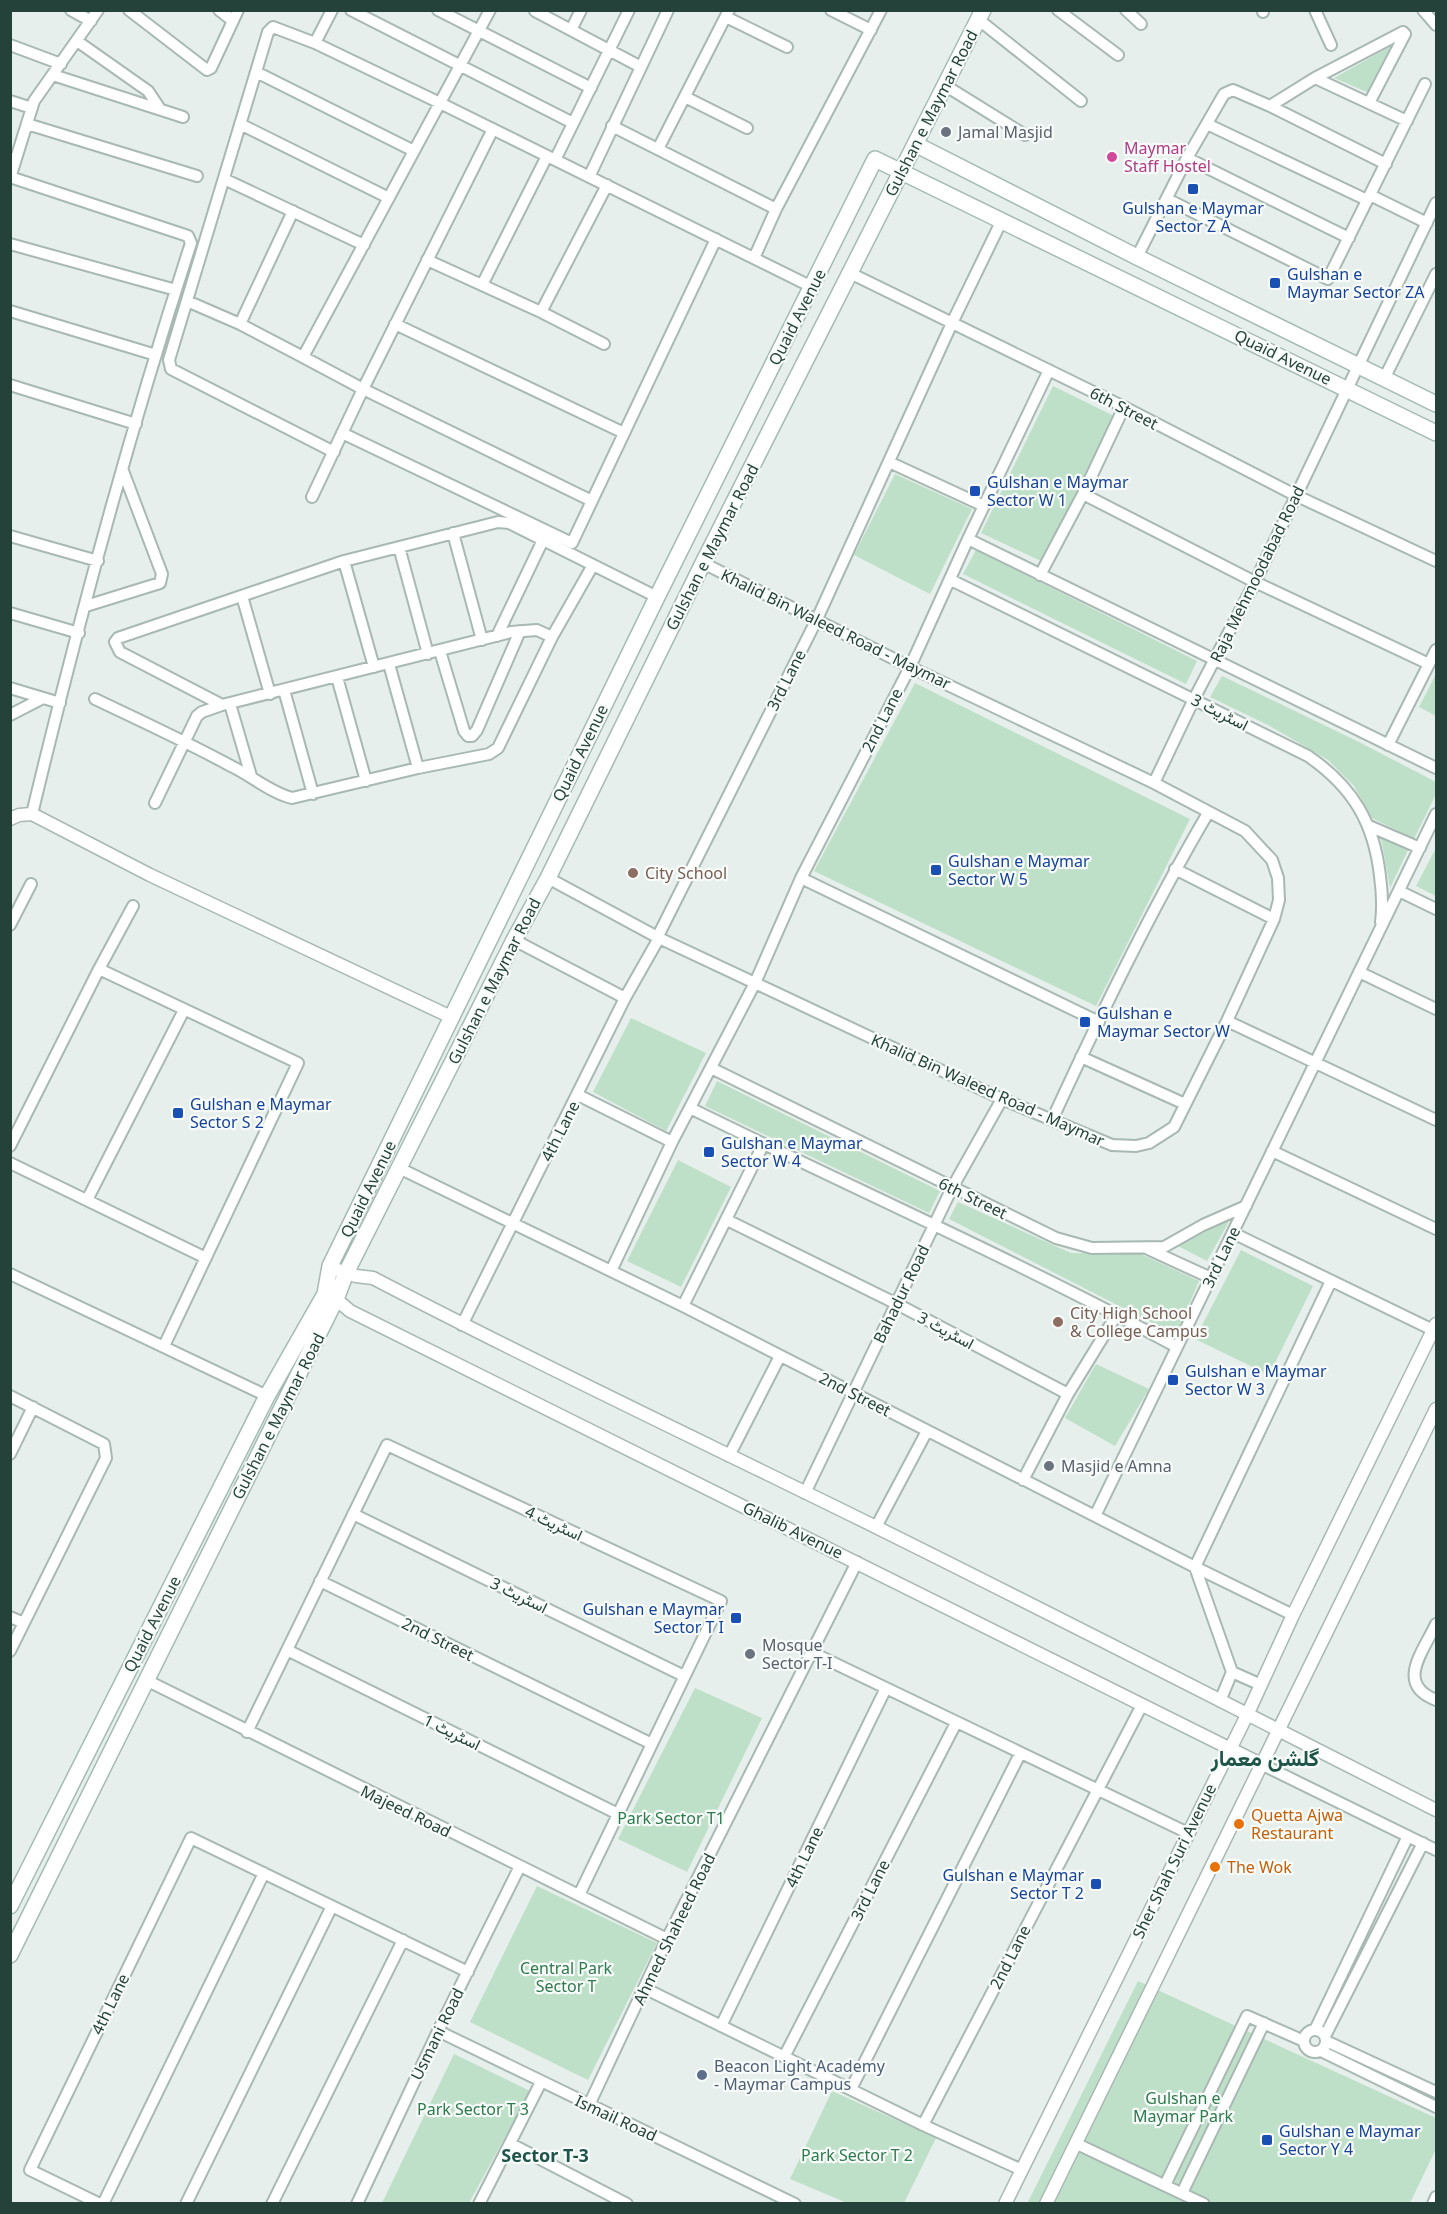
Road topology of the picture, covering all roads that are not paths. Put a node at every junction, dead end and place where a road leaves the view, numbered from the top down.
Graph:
1 (71, 10) edge
2 (98, 10) edge
3 (129, 10) edge
4 (219, 10) edge
5 (238, 10) edge
6 (332, 10) edge
7 (351, 10) edge
8 (438, 10) edge
9 (490, 10) edge
10 (581, 10) edge
11 (629, 10) edge
12 (668, 10) edge
13 (831, 10) edge
14 (881, 10) edge
15 (1058, 10) edge
16 (1126, 10) edge
17 (1315, 10) edge
18 (1423, 10) edge
19 (535, 11) edge
20 (980, 13) edge
21 (727, 14) edge
22 (91, 21) junction
23 (233, 21) junction
24 (1141, 24) dead end
25 (1437, 25) edge
26 (571, 30) junction
27 (871, 30) junction
28 (478, 31) junction
29 (76, 41) junction
30 (315, 43) junction
31 (10, 45) edge
32 (1331, 45) dead end
33 (788, 47) dead end
34 (609, 50) junction
35 (1118, 55) dead end
36 (61, 63) junction
37 (459, 67) junction
38 (641, 67) junction
39 (256, 72) junction
40 (53, 75) junction
41 (1315, 78) junction
42 (1425, 84) dead end
43 (946, 86) junction
44 (591, 88) junction
45 (685, 97) junction
46 (10, 101) edge
47 (1081, 101) dead end
48 (440, 103) junction
49 (1369, 103) junction
50 (1270, 106) junction
51 (32, 108) junction
52 (160, 110) junction
53 (183, 117) dead end
54 (1407, 121) junction
55 (573, 123) junction
56 (27, 124) junction
57 (240, 124) junction
58 (1207, 124) junction
59 (612, 126) junction
60 (747, 128) dead end
61 (493, 129) junction
62 (1025, 135) dead end
63 (915, 144) junction
64 (658, 149) junction
65 (414, 150) junction
66 (551, 158) junction
67 (1187, 158) junction
68 (1386, 164) junction
69 (900, 172) junction
70 (197, 176) dead end
71 (589, 177) junction
72 (11, 178) edge
73 (224, 179) junction
74 (607, 185) junction
75 (1369, 197) junction
76 (389, 198) junction
77 (1167, 199) junction
78 (1436, 207) edge
79 (776, 209) junction
80 (293, 211) junction
81 (1002, 220) junction
82 (1427, 223) junction
83 (1349, 238) junction
84 (716, 239) junction
85 (10, 244) edge
86 (364, 245) junction
87 (1137, 257) junction
88 (753, 258) junction
89 (427, 260) junction
90 (850, 273) junction
91 (1437, 274) edge
92 (482, 285) junction
93 (812, 287) junction
94 (176, 290) junction
95 (187, 301) junction
96 (10, 311) edge
97 (541, 312) junction
98 (952, 323) junction
99 (240, 324) junction
100 (395, 324) junction
101 (604, 344) dead end
102 (156, 355) junction
103 (303, 357) junction
104 (1359, 365) junction
105 (1049, 370) junction
106 (1384, 379) junction
107 (10, 385) edge
108 (363, 389) junction
109 (1347, 389) junction
110 (1437, 404) edge
111 (1124, 407) junction
112 (136, 424) junction
113 (342, 432) junction
114 (1437, 433) edge
115 (624, 434) junction
116 (334, 452) junction
117 (889, 462) junction
118 (123, 471) junction
119 (1083, 494) junction
120 (1295, 495) junction
121 (312, 497) dead end
122 (592, 501) junction
123 (984, 506) junction
124 (453, 533) junction
125 (10, 536) edge
126 (968, 539) junction
127 (543, 540) junction
128 (399, 547) junction
129 (98, 561) junction
130 (344, 561) junction
131 (1437, 561) edge
132 (704, 563) junction
133 (593, 565) junction
134 (1040, 575) junction
135 (951, 580) junction
136 (1255, 582) junction
137 (242, 596) junction
138 (657, 597) junction
139 (86, 606) junction
140 (10, 613) edge
141 (817, 619) junction
142 (520, 631) junction
143 (79, 633) junction
144 (497, 636) junction
145 (552, 637) junction
146 (482, 640) junction
147 (1437, 650) edge
148 (440, 651) junction
149 (428, 654) junction
150 (1214, 661) junction
151 (389, 664) junction
152 (1429, 664) junction
153 (910, 667) junction
154 (374, 668) junction
155 (337, 677) junction
156 (10, 688) edge
157 (284, 690) junction
158 (270, 693) junction
159 (43, 698) junction
160 (95, 699) dead end
161 (1194, 699) junction
162 (60, 703) junction
163 (226, 704) junction
164 (10, 715) edge
165 (184, 741) junction
166 (1388, 745) junction
167 (418, 768) junction
168 (1437, 768) edge
169 (251, 776) junction
170 (366, 781) junction
171 (1154, 783) junction
172 (312, 794) junction
173 (155, 803) dead end
174 (1208, 813) junction
175 (32, 814) junction
176 (1437, 814) edge
177 (10, 819) edge
178 (1369, 826) junction
179 (1420, 848) junction
180 (1175, 869) junction
181 (548, 878) junction
182 (801, 878) junction
183 (31, 884) dead end
184 (1399, 891) junction
185 (133, 906) dead end
186 (1437, 909) edge
187 (1275, 919) junction
188 (10, 925) edge
189 (1379, 932) junction
190 (658, 937) junction
191 (514, 940) junction
192 (99, 969) junction
193 (1359, 972) junction
194 (755, 983) junction
195 (625, 998) junction
196 (1437, 1009) edge
197 (184, 1011) junction
198 (451, 1017) junction
199 (1227, 1021) junction
200 (1099, 1022) junction
201 (1081, 1057) junction
202 (1316, 1062) junction
203 (711, 1068) junction
204 (578, 1095) junction
205 (1002, 1099) junction
206 (1185, 1104) junction
207 (690, 1108) junction
208 (1053, 1120) junction
209 (1437, 1120) edge
210 (672, 1142) junction
211 (763, 1145) junction
212 (10, 1146) edge
213 (1272, 1151) junction
214 (10, 1162) edge
215 (399, 1168) junction
216 (952, 1188) junction
217 (87, 1200) junction
218 (1246, 1206) junction
219 (727, 1220) junction
220 (514, 1223) junction
221 (934, 1224) junction
222 (1437, 1229) edge
223 (1233, 1233) junction
224 (1145, 1248) junction
225 (206, 1258) junction
226 (330, 1266) junction
227 (611, 1271) junction
228 (10, 1274) edge
229 (346, 1274) junction
230 (1211, 1278) junction
231 (1331, 1281) junction
232 (331, 1296) junction
233 (897, 1304) junction
234 (683, 1306) junction
235 (1117, 1314) junction
236 (462, 1325) junction
237 (1435, 1327) edge
238 (164, 1346) junction
239 (1177, 1347) junction
240 (780, 1356) junction
241 (853, 1392) junction
242 (1068, 1394) junction
243 (10, 1396) edge
244 (267, 1396) junction
245 (33, 1407) junction
246 (1437, 1409) edge
247 (927, 1431) junction
248 (10, 1454) edge
249 (729, 1456) junction
250 (1023, 1480) junction
251 (805, 1493) junction
252 (353, 1514) junction
253 (1095, 1516) junction
254 (876, 1527) junction
255 (857, 1562) junction
256 (1195, 1567) junction
257 (320, 1581) junction
258 (1293, 1615) junction
259 (10, 1617) edge
260 (24, 1623) junction
261 (1437, 1624) edge
262 (286, 1650) junction
263 (10, 1651) edge
264 (813, 1653) junction
265 (1232, 1672) junction
266 (684, 1676) junction
267 (146, 1680) junction
268 (1261, 1685) junction
269 (886, 1688) junction
270 (1437, 1700) edge
271 (1220, 1701) junction
272 (1142, 1705) junction
273 (1248, 1713) junction
274 (956, 1724) junction
275 (1279, 1730) junction
276 (247, 1732) junction
277 (652, 1744) junction
278 (1230, 1749) junction
279 (1020, 1754) junction
280 (1263, 1765) junction
281 (1096, 1789) junction
282 (1437, 1810) edge
283 (618, 1814) junction
284 (1188, 1833) junction
285 (1408, 1836) junction
286 (1424, 1844) junction
287 (1437, 1850) edge
288 (520, 1866) junction
289 (264, 1873) junction
290 (579, 1895) junction
291 (10, 1906) edge
292 (333, 1906) junction
293 (667, 1939) junction
294 (403, 1940) junction
295 (10, 1955) edge
296 (468, 1972) junction
297 (644, 1988) junction
298 (1264, 2023) junction
299 (721, 2026) junction
300 (1315, 2030) junction
301 (438, 2031) junction
302 (1304, 2041) junction
303 (1324, 2043) junction
304 (784, 2057) junction
305 (541, 2082) junction
306 (851, 2089) junction
307 (1437, 2092) edge
308 (589, 2104) junction
309 (1437, 2107) edge
310 (923, 2125) junction
311 (511, 2144) junction
312 (1077, 2144) junction
313 (1022, 2170) junction
314 (1165, 2185) junction
315 (1182, 2193) junction
316 (1437, 2197) edge
317 (102, 2204) edge
318 (186, 2204) edge
319 (272, 2204) edge
320 (357, 2204) edge
321 (480, 2204) edge
322 (627, 2204) edge
323 (795, 2204) edge
324 (1005, 2204) edge
325 (1046, 2204) edge
326 (1204, 2204) edge
327 (1433, 2204) edge

1 - 22 street
2 - 22 street
3 - 23 street
4 - 23 street
5 - 23 street
6 - 30 street
7 - 37 street
8 - 28 street
9 - 28 street
10 - 26 street
11 - 34 street
12 - 38 street
13 - 27 street
14 - 27 street
15 - 35 street
16 - 24 street
17 - 32 street
18 - 25 street
19 - 26 street
20 - 43 main road, Gulshan e Maymar Road
20 - 47 street
21 - 33 street
21 - 45 street
22 - 29 street
26 - 34 street
27 - 79 street
28 - 37 street
28 - 44 street
29 - 36 street
29 - 52 street
30 - 39 street
30 - 48 street
31 - 36 street
34 - 38 street
34 - 44 street
36 - 40 street
37 - 48 street
37 - 55 street
38 - 59 street
39 - 57 street
39 - 65 street
40 - 51 street
40 - 52 street
41 - 49 street
41 - 49 street
41 - 50 street
42 - 54 street
43 - 62 street
43 - 63 main road, Gulshan e Maymar Road
44 - 55 street
45 - 60 street
45 - 64 street
46 - 51 street
48 - 61 street
48 - 65 street
49 - 54 street
50 - 58 street
50 - 68 street
51 - 56 street
52 - 53 street
54 - 68 street
55 - 66 street
56 - 70 street
56 - 72 street
57 - 73 street
57 - 76 street
58 - 67 street
58 - 75 street
59 - 64 street
59 - 71 street
61 - 66 street
61 - 89 street
63 - 69 main road, Gulshan e Maymar Road
63 - 87 main road, Quaid Avenue
64 - 79 street
65 - 76 street
66 - 71 street
66 - 92 street
67 - 77 street
67 - 83 street
68 - 75 street
69 - 81 main road, Quaid Avenue
69 - 90 main road, Gulshan e Maymar Road
69 - 93 main road, Quaid Avenue
71 - 74 street
72 - 94 street
73 - 80 street
73 - 95 street
74 - 84 street
74 - 97 street
75 - 82 street
75 - 83 street
76 - 86 street
77 - 83 street
77 - 87 street
78 - 82 street, Raja Mehmoodabad Road
79 - 88 street
80 - 86 street
80 - 99 street
81 - 98 street, 3rd Lane
81 - 109 main road, Quaid Avenue
82 - 104 street, Raja Mehmoodabad Road
84 - 88 street
84 - 115 street
85 - 94 street
86 - 103 street
87 - 104 main road, Quaid Avenue
88 - 93 street
89 - 92 street
89 - 100 street
90 - 98 street, 6th Street
90 - 132 main road, Gulshan e Maymar Road
91 - 106 street
92 - 97 street
93 - 138 main road, Quaid Avenue
94 - 102 street
95 - 99 street
95 - 116 street
96 - 102 street
97 - 101 street
98 - 105 street, 6th Street
98 - 117 street, 3rd Lane
99 - 103 street
100 - 108 street
100 - 115 street
102 - 112 street
103 - 108 street
104 - 106 main road, Quaid Avenue
104 - 109 street, Raja Mehmoodabad Road
105 - 111 street, 6th Street
105 - 123 street, 2nd Lane
106 - 110 main road, Quaid Avenue
107 - 112 street
108 - 113 street
108 - 122 street
109 - 114 main road, Quaid Avenue
109 - 120 street, Raja Mehmoodabad Road
111 - 119 street
111 - 120 street, 6th Street
112 - 118 street
113 - 116 street
113 - 122 street
115 - 122 street
116 - 121 street
117 - 123 street
117 - 141 street, 3rd Lane
118 - 129 street
118 - 139 street
119 - 134 street
119 - 136 street
120 - 131 street, 6th Street
120 - 136 street, Raja Mehmoodabad Road
123 - 126 street, 2nd Lane
124 - 127 street
124 - 128 street
124 - 146 street
125 - 129 street
126 - 134 street
126 - 135 street, 2nd Lane
127 - 133 street
127 - 144 street
128 - 130 street
128 - 149 street
129 - 139 street
130 - 137 street
130 - 154 street
132 - 141 street, Khalid Bin Waleed Road - Maymar
132 - 181 main road, Gulshan e Maymar Road
133 - 138 street
133 - 145 street
134 - 150 street
135 - 153 street, 2nd Lane
135 - 161 street, اسٹریٹ 3
136 - 150 street, Raja Mehmoodabad Road
136 - 152 street
137 - 158 street
137 - 163 street
138 - 198 main road, Quaid Avenue
139 - 143 street
140 - 143 street
141 - 153 street, Khalid Bin Waleed Road - Maymar
141 - 190 street, 3rd Lane
142 - 144 street
142 - 145 street
142 - 148 street
143 - 162 street
144 - 146 street
145 - 167 street
146 - 148 street
147 - 152 street
148 - 149 street
149 - 151 street
150 - 161 street, Raja Mehmoodabad Road
150 - 166 street
151 - 154 street
151 - 167 street
152 - 166 street
153 - 171 street, Khalid Bin Waleed Road - Maymar
153 - 182 street, 2nd Lane
154 - 155 street
155 - 157 street
155 - 170 street
156 - 159 street
157 - 158 street
157 - 172 street
158 - 163 street
159 - 162 street
159 - 164 street
160 - 165 street
161 - 171 street, Raja Mehmoodabad Road
161 - 178 street, اسٹریٹ 3
162 - 175 street
163 - 165 street
163 - 169 street
165 - 169 street
165 - 173 street
166 - 168 street
167 - 170 street
169 - 172 street
170 - 172 street
171 - 174 street, Khalid Bin Waleed Road - Maymar
174 - 180 street
174 - 187 street, Khalid Bin Waleed Road - Maymar
175 - 177 street
175 - 198 street
176 - 179 street
178 - 179 street
178 - 189 street, اسٹریٹ 3
179 - 184 street
180 - 187 street
180 - 200 street
181 - 190 street, Khalid Bin Waleed Road - Maymar
181 - 191 main road, Gulshan e Maymar Road
182 - 194 street, 2nd Lane
182 - 200 street
183 - 188 street
184 - 186 street
184 - 189 street
185 - 192 street
187 - 199 street, Khalid Bin Waleed Road - Maymar
189 - 193 street
190 - 194 street, Khalid Bin Waleed Road - Maymar
190 - 195 street, 4th Lane
191 - 195 street
191 - 215 main road, Gulshan e Maymar Road
192 - 197 street
192 - 212 street
193 - 196 street
193 - 202 street
194 - 203 street, 2nd Lane
194 - 205 street, Khalid Bin Waleed Road - Maymar
195 - 204 street, 4th Lane
197 - 217 street
197 - 225 street
198 - 226 main road, Quaid Avenue
199 - 202 street
199 - 206 street, Khalid Bin Waleed Road - Maymar
200 - 201 street
201 - 206 street
201 - 208 street
202 - 209 street
202 - 213 street, 3rd Lane
203 - 207 street
203 - 216 street, 6th Street
204 - 210 street
204 - 220 street, 4th Lane
205 - 208 street, Khalid Bin Waleed Road - Maymar
205 - 216 street, Bahadur Road
206 - 208 street, Khalid Bin Waleed Road - Maymar
207 - 210 street
207 - 211 street
210 - 227 street
211 - 219 street
211 - 221 street
213 - 218 street, 3rd Lane
213 - 222 street
214 - 217 street
215 - 220 street
215 - 229 main road, Gulshan e Maymar Road
216 - 221 street, Bahadur Road
216 - 224 street, 6th Street
217 - 225 street
218 - 223 street, 3rd Lane
218 - 224 street, 6th Street
219 - 233 street, اسٹریٹ 3
219 - 234 street
220 - 227 street, 2nd Street
220 - 236 street, 4th Lane
221 - 233 street, Bahadur Road
221 - 235 street
223 - 230 street, 3rd Lane
223 - 231 street
224 - 230 street
225 - 238 street
226 - 229 street
226 - 232 main road, Quaid Avenue
227 - 234 street, 2nd Street
228 - 238 street
229 - 232 main road, Gulshan e Maymar Road
229 - 236 street
230 - 239 street, 3rd Lane
231 - 237 street
231 - 256 street
232 - 244 main road, Quaid Avenue
232 - 255 street, Ghalib Avenue
232 - 267 main road, Gulshan e Maymar Road
233 - 241 street, Bahadur Road
233 - 242 street, اسٹریٹ 3
234 - 240 street, 2nd Street
235 - 239 street
235 - 242 street
236 - 249 street
237 - 258 street, Sher Shah Suri Avenue
238 - 244 street
239 - 253 street, 3rd Lane
240 - 241 street, 2nd Street
240 - 249 street
241 - 247 street, 2nd Street
241 - 251 street, Bahadur Road
242 - 250 street
243 - 245 street
244 - 291 main road, Quaid Avenue
245 - 248 street
245 - 260 street
246 - 275 street
247 - 250 street, 2nd Street
247 - 254 street
249 - 251 street
250 - 253 street, 2nd Street
251 - 254 street
252 - 257 street
252 - 266 street, اسٹریٹ 3
252 - 266 street, اسٹریٹ 4
253 - 256 street, 2nd Street
254 - 271 street
255 - 264 street, Ahmed Shaheed Road
255 - 272 street, Ghalib Avenue
256 - 258 street
256 - 265 street
257 - 262 street
257 - 277 street, 2nd Street
258 - 268 street, Sher Shah Suri Avenue
259 - 260 street
260 - 263 street
261 - 270 street
262 - 276 street
262 - 283 street, اسٹریٹ 1
264 - 269 street
264 - 293 street, Ahmed Shaheed Road
265 - 268 street
265 - 271 street
266 - 277 street
267 - 276 street, Majeed Road
267 - 295 main road, Gulshan e Maymar Road
268 - 273 street, Sher Shah Suri Avenue
269 - 274 street
269 - 299 street, 4th Lane
271 - 273 street
272 - 278 street, Ghalib Avenue
272 - 281 street, 2nd Lane
273 - 275 street
273 - 278 street, Sher Shah Suri Avenue
274 - 279 street
274 - 304 street, 3rd Lane
275 - 280 street
275 - 282 street
276 - 288 street, Majeed Road
277 - 283 street
278 - 280 street, Ghalib Avenue
278 - 284 street, Sher Shah Suri Avenue
279 - 281 street
279 - 306 street
280 - 285 street
280 - 312 street
281 - 284 street
281 - 310 street, 2nd Lane
283 - 290 street
284 - 313 street, Sher Shah Suri Avenue
285 - 286 street
285 - 300 street
286 - 287 street
286 - 303 street
288 - 290 street, Majeed Road
288 - 296 street, Usmani Road
289 - 292 street
289 - 317 street
289 - 317 street, 4th Lane
290 - 293 street, Majeed Road
292 - 294 street
292 - 318 street
293 - 297 street, Ahmed Shaheed Road
294 - 296 street
294 - 319 street
296 - 301 street, Usmani Road
297 - 299 street
297 - 308 street, Ahmed Shaheed Road
298 - 302 street
298 - 314 street
298 - 315 street
299 - 304 street
300 - 302 street
300 - 303 street
301 - 305 street, Ismail Road
301 - 320 street, Usmani Road
302 - 303 street
303 - 307 street
303 - 309 street
304 - 306 street
305 - 308 street, Ismail Road
305 - 311 street
306 - 310 street
308 - 323 street, Ismail Road
310 - 313 street
311 - 321 street
311 - 322 street
312 - 314 street
312 - 325 street
313 - 324 street, Sher Shah Suri Avenue
314 - 315 street
315 - 326 street
316 - 327 street

